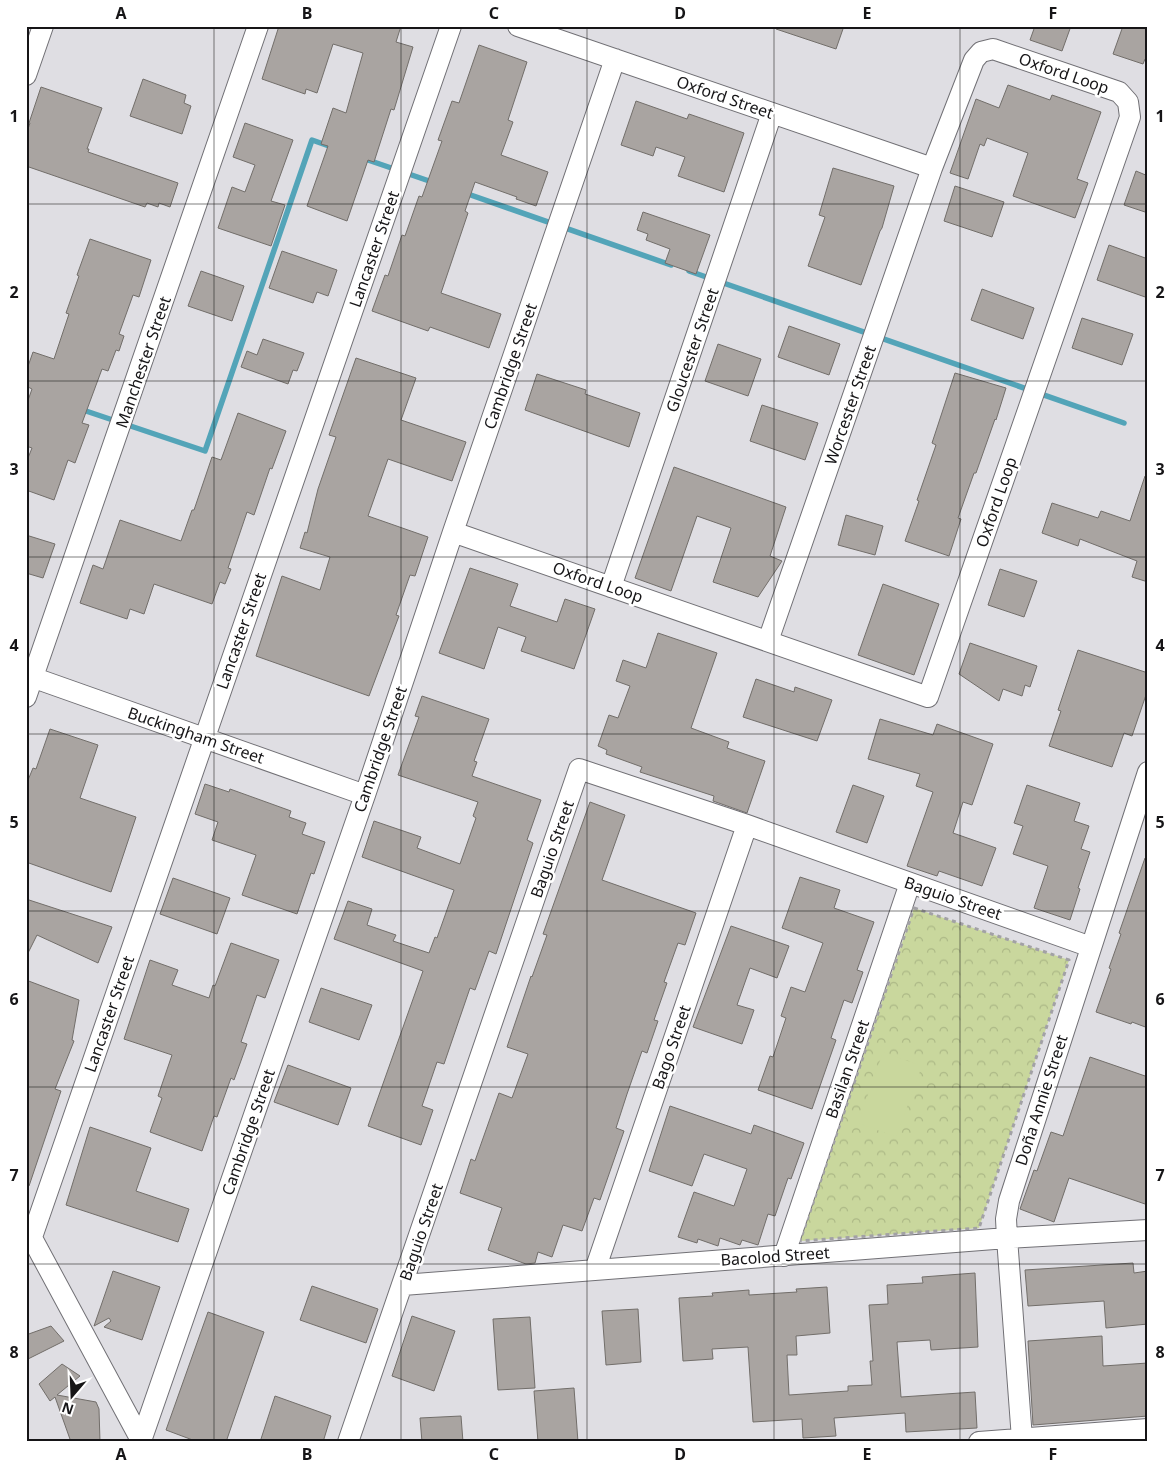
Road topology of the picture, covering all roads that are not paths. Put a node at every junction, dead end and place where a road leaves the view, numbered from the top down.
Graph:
1 (43, 26) edge
2 (258, 26) edge
3 (451, 26) edge
4 (518, 26) edge
5 (615, 59) junction
6 (26, 75) edge
7 (772, 113) junction
8 (932, 168) junction
9 (453, 532) junction
10 (612, 587) junction
11 (768, 641) junction
12 (30, 676) edge
13 (26, 697) edge
14 (204, 738) junction
15 (1148, 772) edge
16 (365, 795) junction
17 (747, 825) junction
18 (910, 883) junction
19 (1091, 947) junction
20 (1148, 1230) edge
21 (29, 1232) edge
22 (1007, 1238) junction
23 (784, 1256) junction
24 (595, 1270) junction
25 (402, 1286) junction
26 (1148, 1429) edge
27 (1022, 1439) junction
28 (142, 1440) edge
29 (348, 1442) edge
30 (979, 1442) edge

1 - 6 street
2 - 12 street, Manchester Street
3 - 14 street, Lancaster Street
4 - 5 street, Oxford Street
5 - 7 street, Oxford Street
5 - 9 street, Cambridge Street
7 - 8 street, Oxford Street
7 - 10 street, Gloucester Street
8 - 11 street, Worcester Street
8 - 11 street, Oxford Loop
9 - 10 street, Oxford Loop
9 - 16 street, Cambridge Street
10 - 11 street, Oxford Loop
12 - 13 street, Manchester Street
12 - 14 street, Buckingham Street
14 - 16 street, Buckingham Street
14 - 21 street, Lancaster Street
15 - 19 street, Doña Annie Street
16 - 28 street, Cambridge Street
17 - 18 street, Baguio Street
17 - 24 street, Bago Street
17 - 25 street, Baguio Street
18 - 19 street, Baguio Street
18 - 23 street, Basilan Street
19 - 22 street, Doña Annie Street
20 - 22 street, Bacolod Street
21 - 28 street, Cambridge Street
22 - 23 street, Bacolod Street
22 - 27 street, Doña Annie Street
23 - 24 street, Bacolod Street
24 - 25 street, Bacolod Street
25 - 29 street, Baguio Street
26 - 27 street
27 - 30 street

